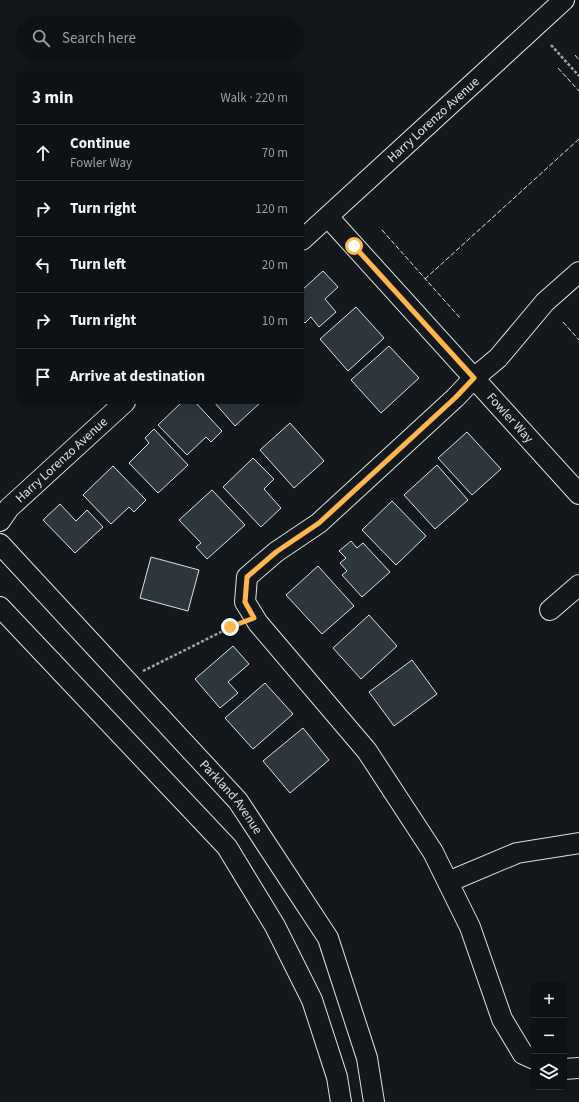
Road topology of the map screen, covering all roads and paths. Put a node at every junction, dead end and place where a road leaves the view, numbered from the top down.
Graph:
1 (564, 0) edge
2 (551, 45) dead end
3 (579, 76) edge
4 (328, 217) junction
5 (304, 238) edge
6 (579, 272) edge
7 (474, 378) junction
8 (123, 404) edge
9 (579, 494) edge
10 (0, 521) edge
11 (0, 544) edge
12 (579, 585) edge
13 (0, 607) edge
14 (550, 610) dead end
15 (254, 618) junction
16 (142, 672) dead end
17 (579, 843) edge
18 (448, 882) junction
19 (531, 1058) edge
20 (579, 1068) edge
21 (567, 1069) edge
22 (341, 1102) edge
23 (374, 1102) edge

1 - 4 street, Harry Lorenzo Avenue
2 - 3 path
4 - 5 street, Harry Lorenzo Avenue
4 - 7 street, Fowler Way
6 - 7 street
7 - 9 street, Fowler Way
7 - 15 street
8 - 10 street, Harry Lorenzo Avenue
11 - 23 street, Parkland Avenue
12 - 14 street
13 - 22 street
15 - 16 path
15 - 18 street
17 - 18 street
18 - 19 street
20 - 21 street

